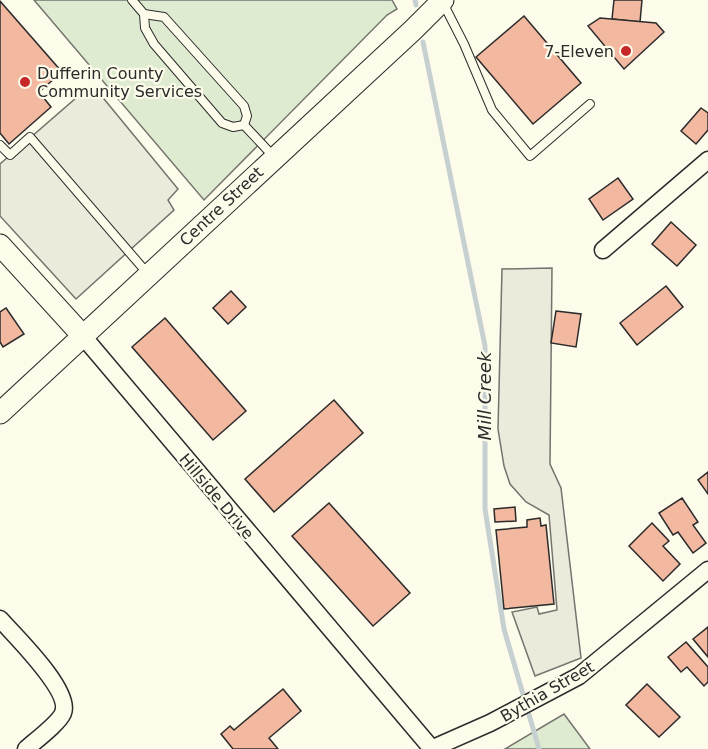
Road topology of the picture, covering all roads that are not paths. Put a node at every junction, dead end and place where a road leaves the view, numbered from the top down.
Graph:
1 (132, 0) edge
2 (442, 0) edge
3 (144, 14) junction
4 (590, 104) dead end
5 (244, 125) junction
6 (0, 145) edge
7 (274, 158) junction
8 (708, 160) edge
9 (0, 245) edge
10 (603, 250) dead end
11 (148, 274) junction
12 (82, 335) junction
13 (0, 413) edge
14 (708, 570) edge
15 (0, 620) edge
16 (26, 749) edge
17 (431, 749) edge

1 - 3 lane
2 - 4 lane
2 - 7 street, Centre Street
3 - 5 lane
3 - 5 lane
5 - 7 lane
6 - 11 lane
7 - 11 street, Centre Street
8 - 10 street
9 - 12 street, Hillside Drive
11 - 12 street, Centre Street
12 - 13 street, Centre Street
12 - 17 street, Hillside Drive
14 - 17 street, Bythia Street
15 - 16 street

